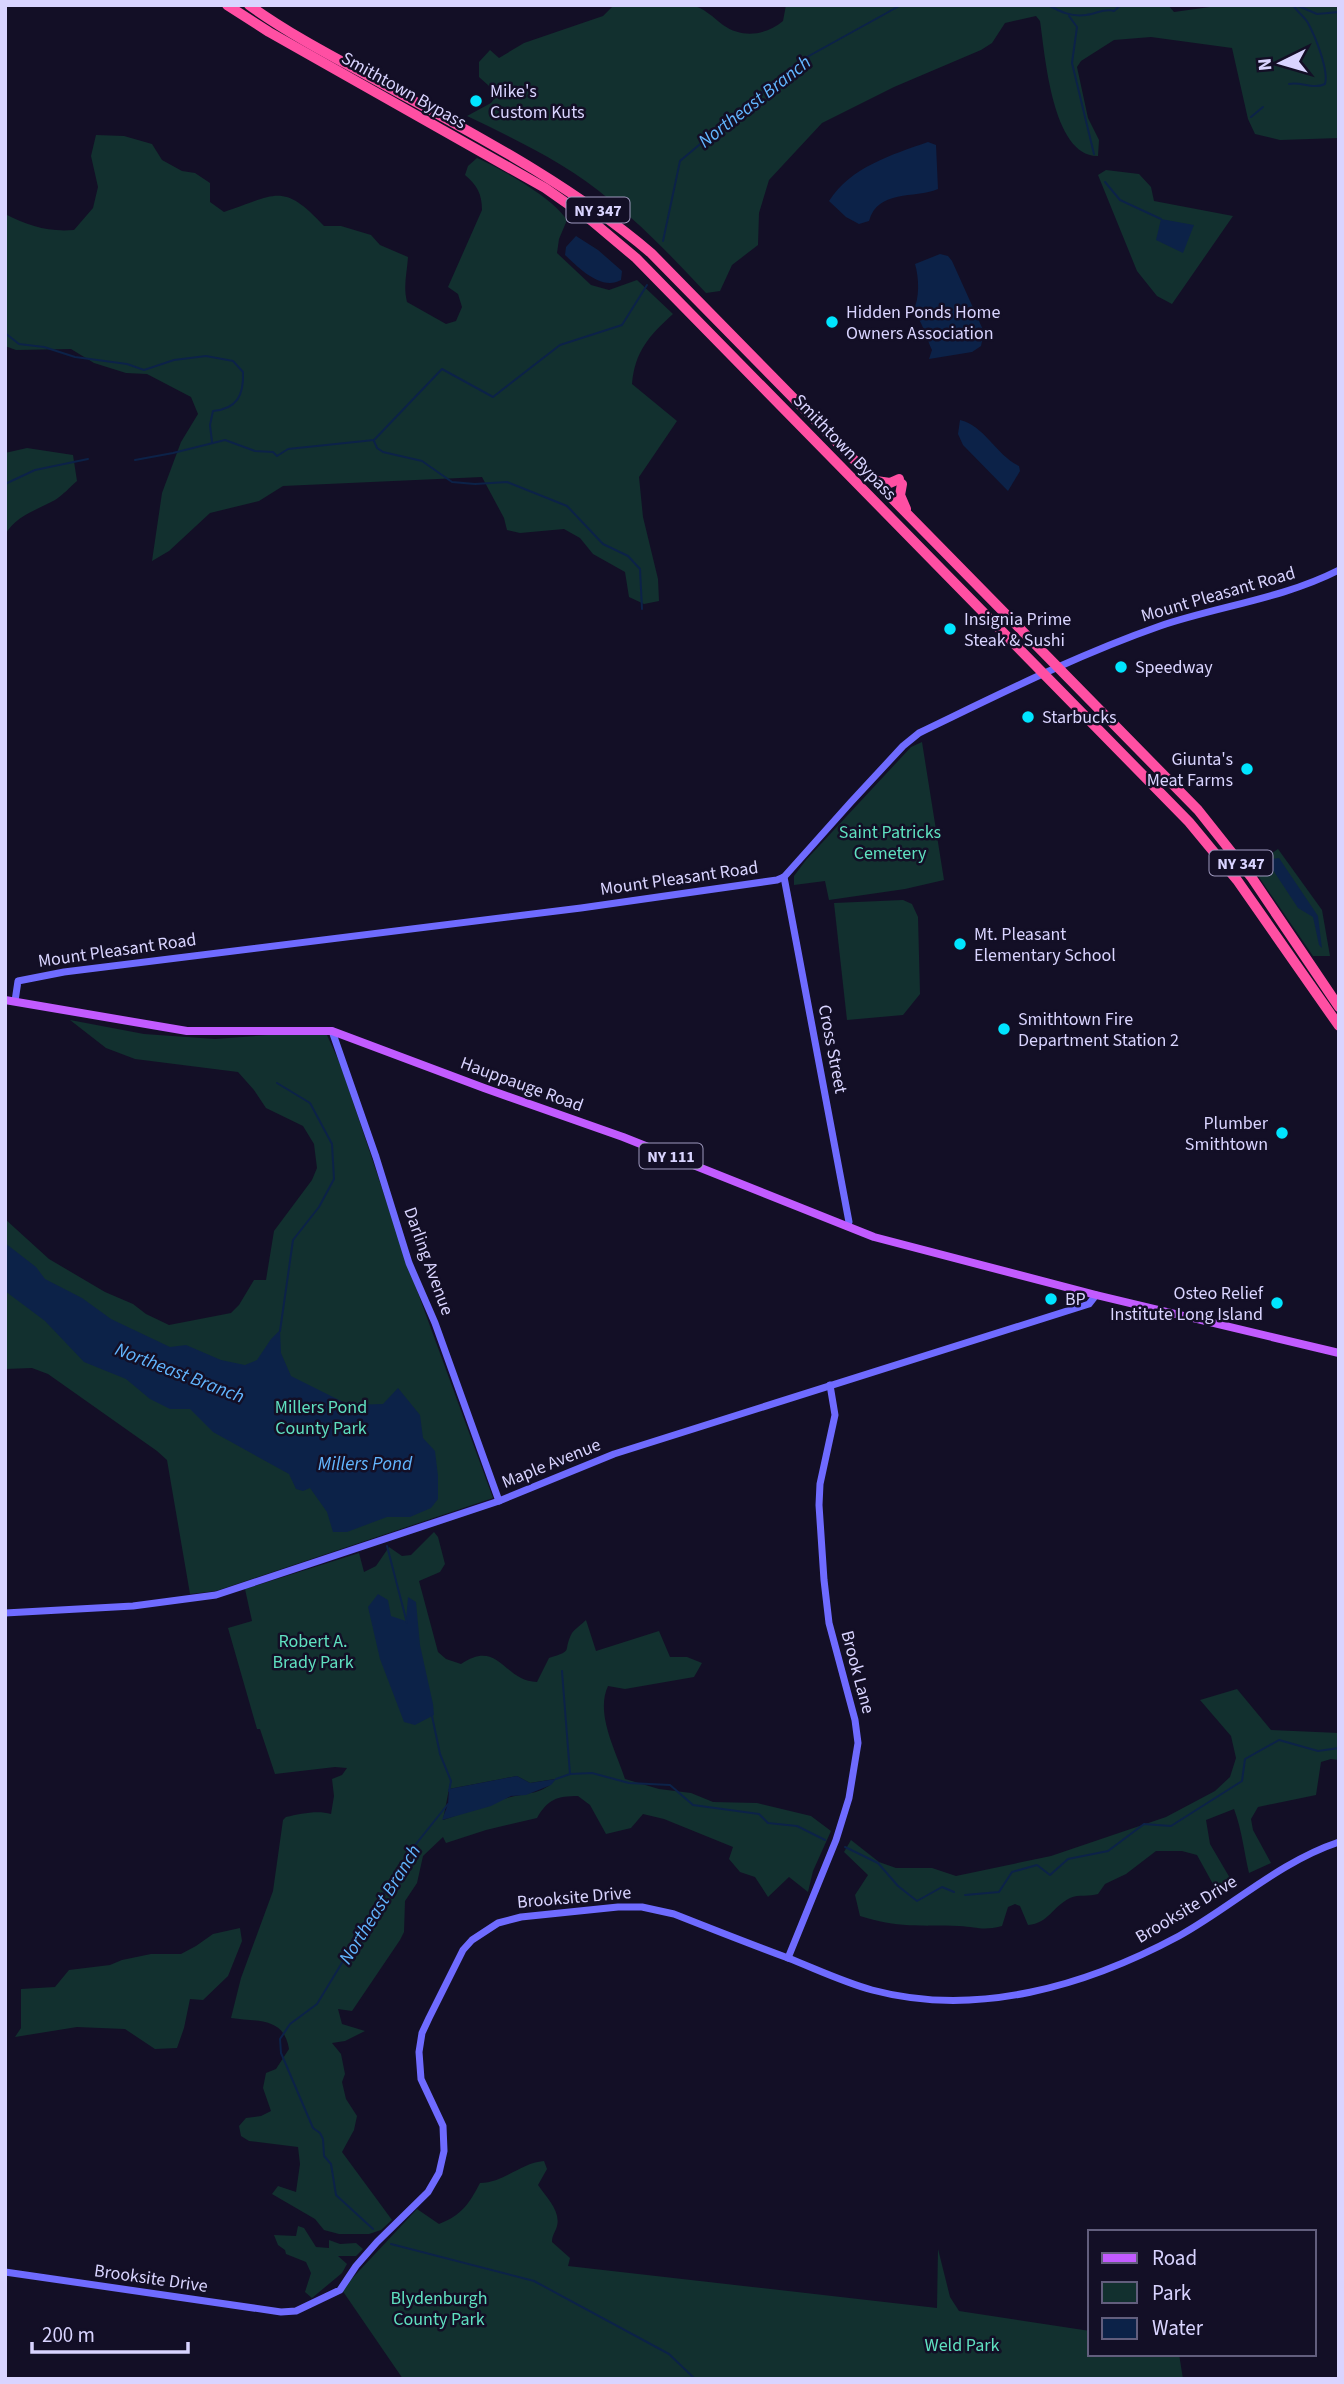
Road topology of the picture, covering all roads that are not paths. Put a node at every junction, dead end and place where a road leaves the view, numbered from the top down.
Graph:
1 (227, 5) edge
2 (249, 5) edge
3 (874, 481) junction
4 (912, 518) junction
5 (1339, 570) edge
6 (1060, 667) junction
7 (1045, 674) junction
8 (784, 877) junction
9 (5, 1000) edge
10 (15, 1001) junction
11 (1339, 1007) edge
12 (1339, 1027) edge
13 (332, 1031) junction
14 (847, 1226) junction
15 (1096, 1295) junction
16 (1339, 1353) edge
17 (830, 1385) junction
18 (499, 1501) junction
19 (5, 1613) edge
20 (1339, 1842) edge
21 (788, 1958) junction
22 (5, 2272) edge

1 - 7 highway, Smithtown Bypass / NY 347
2 - 3 highway, Smithtown Bypass / NY 347
3 - 4 highway, Smithtown Bypass / NY 347
3 - 4 highway
4 - 6 highway, Smithtown Bypass / NY 347
5 - 6 street, Mount Pleasant Road
6 - 7 street, Mount Pleasant Road
6 - 11 highway, Smithtown Bypass / NY 347
7 - 8 street, Mount Pleasant Road
7 - 12 highway, Smithtown Bypass / NY 347
8 - 10 street, Mount Pleasant Road
8 - 14 street, Cross Street
9 - 10 main road, Hauppauge Road / NY 111
10 - 13 main road, Hauppauge Road / NY 111
13 - 14 main road, Hauppauge Road / NY 111
13 - 18 street, Darling Avenue
14 - 15 main road, Hauppauge Road / NY 111
15 - 16 main road, NY 111
15 - 17 street, Maple Avenue
17 - 18 street, Maple Avenue
17 - 21 street, Brook Lane
18 - 19 street, Maple Avenue
20 - 21 street, Brooksite Drive
21 - 22 street, Brooksite Drive

